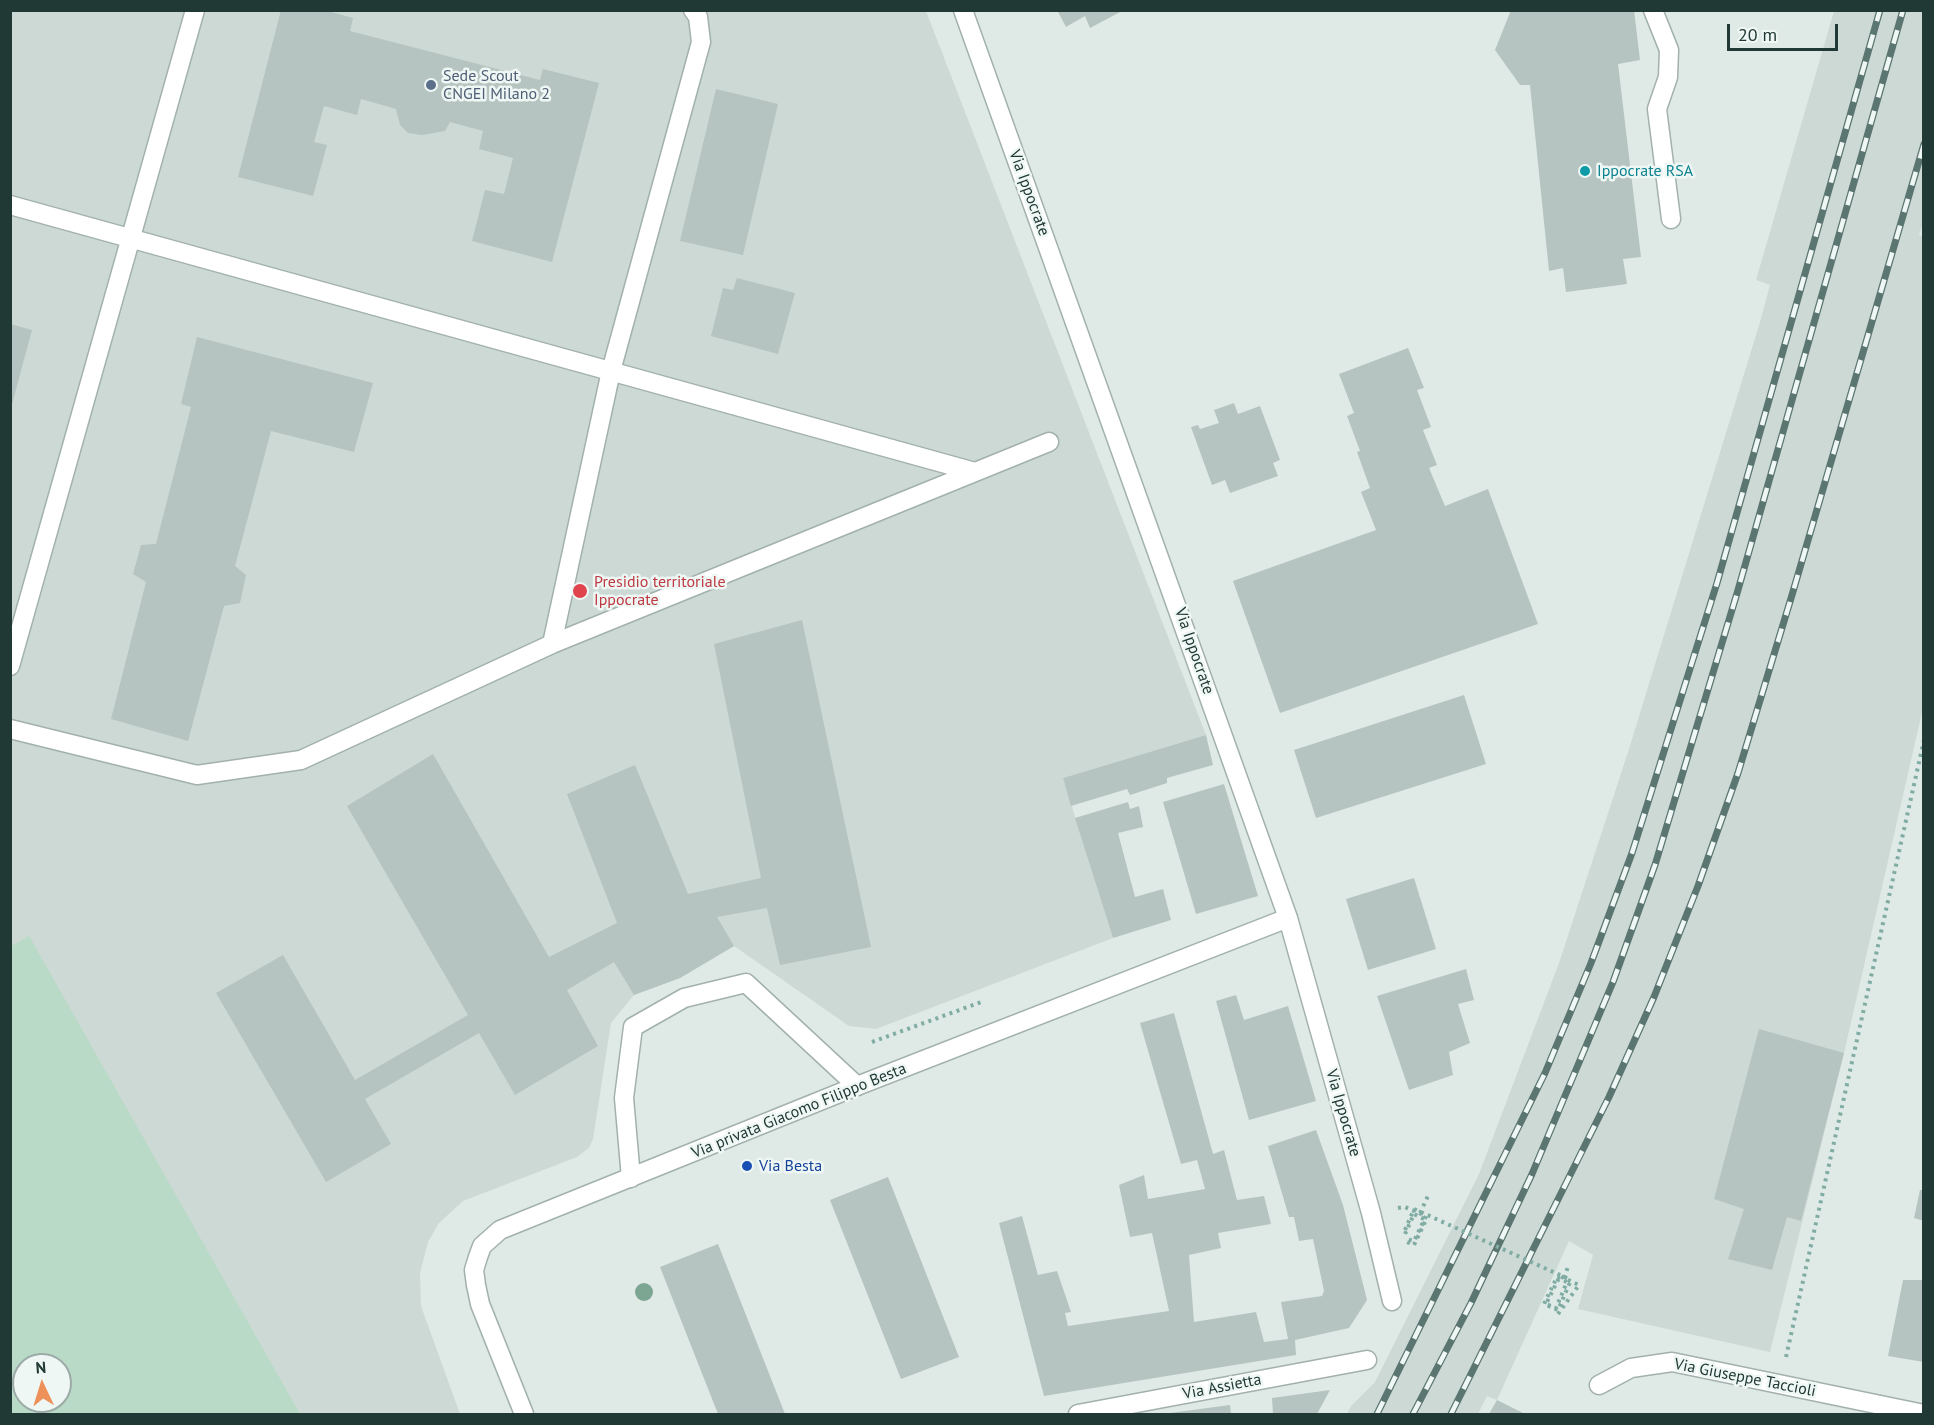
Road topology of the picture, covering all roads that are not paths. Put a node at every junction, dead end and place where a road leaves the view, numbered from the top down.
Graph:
1 (195, 10) edge
2 (693, 10) edge
3 (963, 10) edge
4 (1653, 10) edge
5 (10, 205) edge
6 (1671, 219) dead end
7 (131, 238) junction
8 (611, 371) junction
9 (1049, 442) dead end
10 (975, 472) junction
11 (552, 644) junction
12 (10, 666) edge
13 (10, 729) edge
14 (1288, 918) junction
15 (857, 1086) junction
16 (631, 1178) junction
17 (1392, 1301) dead end
18 (1367, 1360) dead end
19 (1599, 1385) dead end
20 (1899, 1412) edge
21 (524, 1414) edge
22 (1078, 1414) edge
23 (1923, 1414) edge

1 - 7 street
2 - 8 street
3 - 14 street, Via Ippocrate
4 - 6 street
5 - 7 street
7 - 8 street
7 - 12 street
8 - 10 street
8 - 11 street
9 - 10 street
10 - 11 street
11 - 13 street
14 - 15 street, Via privata Giacomo Filippo Besta
14 - 17 street, Via Ippocrate
15 - 16 street, Via privata Giacomo Filippo Besta
15 - 16 street
16 - 21 street, Via privata Giacomo Filippo Besta
18 - 22 street, Via Assietta
19 - 20 street, Via Giuseppe Taccioli
20 - 23 street, Via Giuseppe Taccioli

